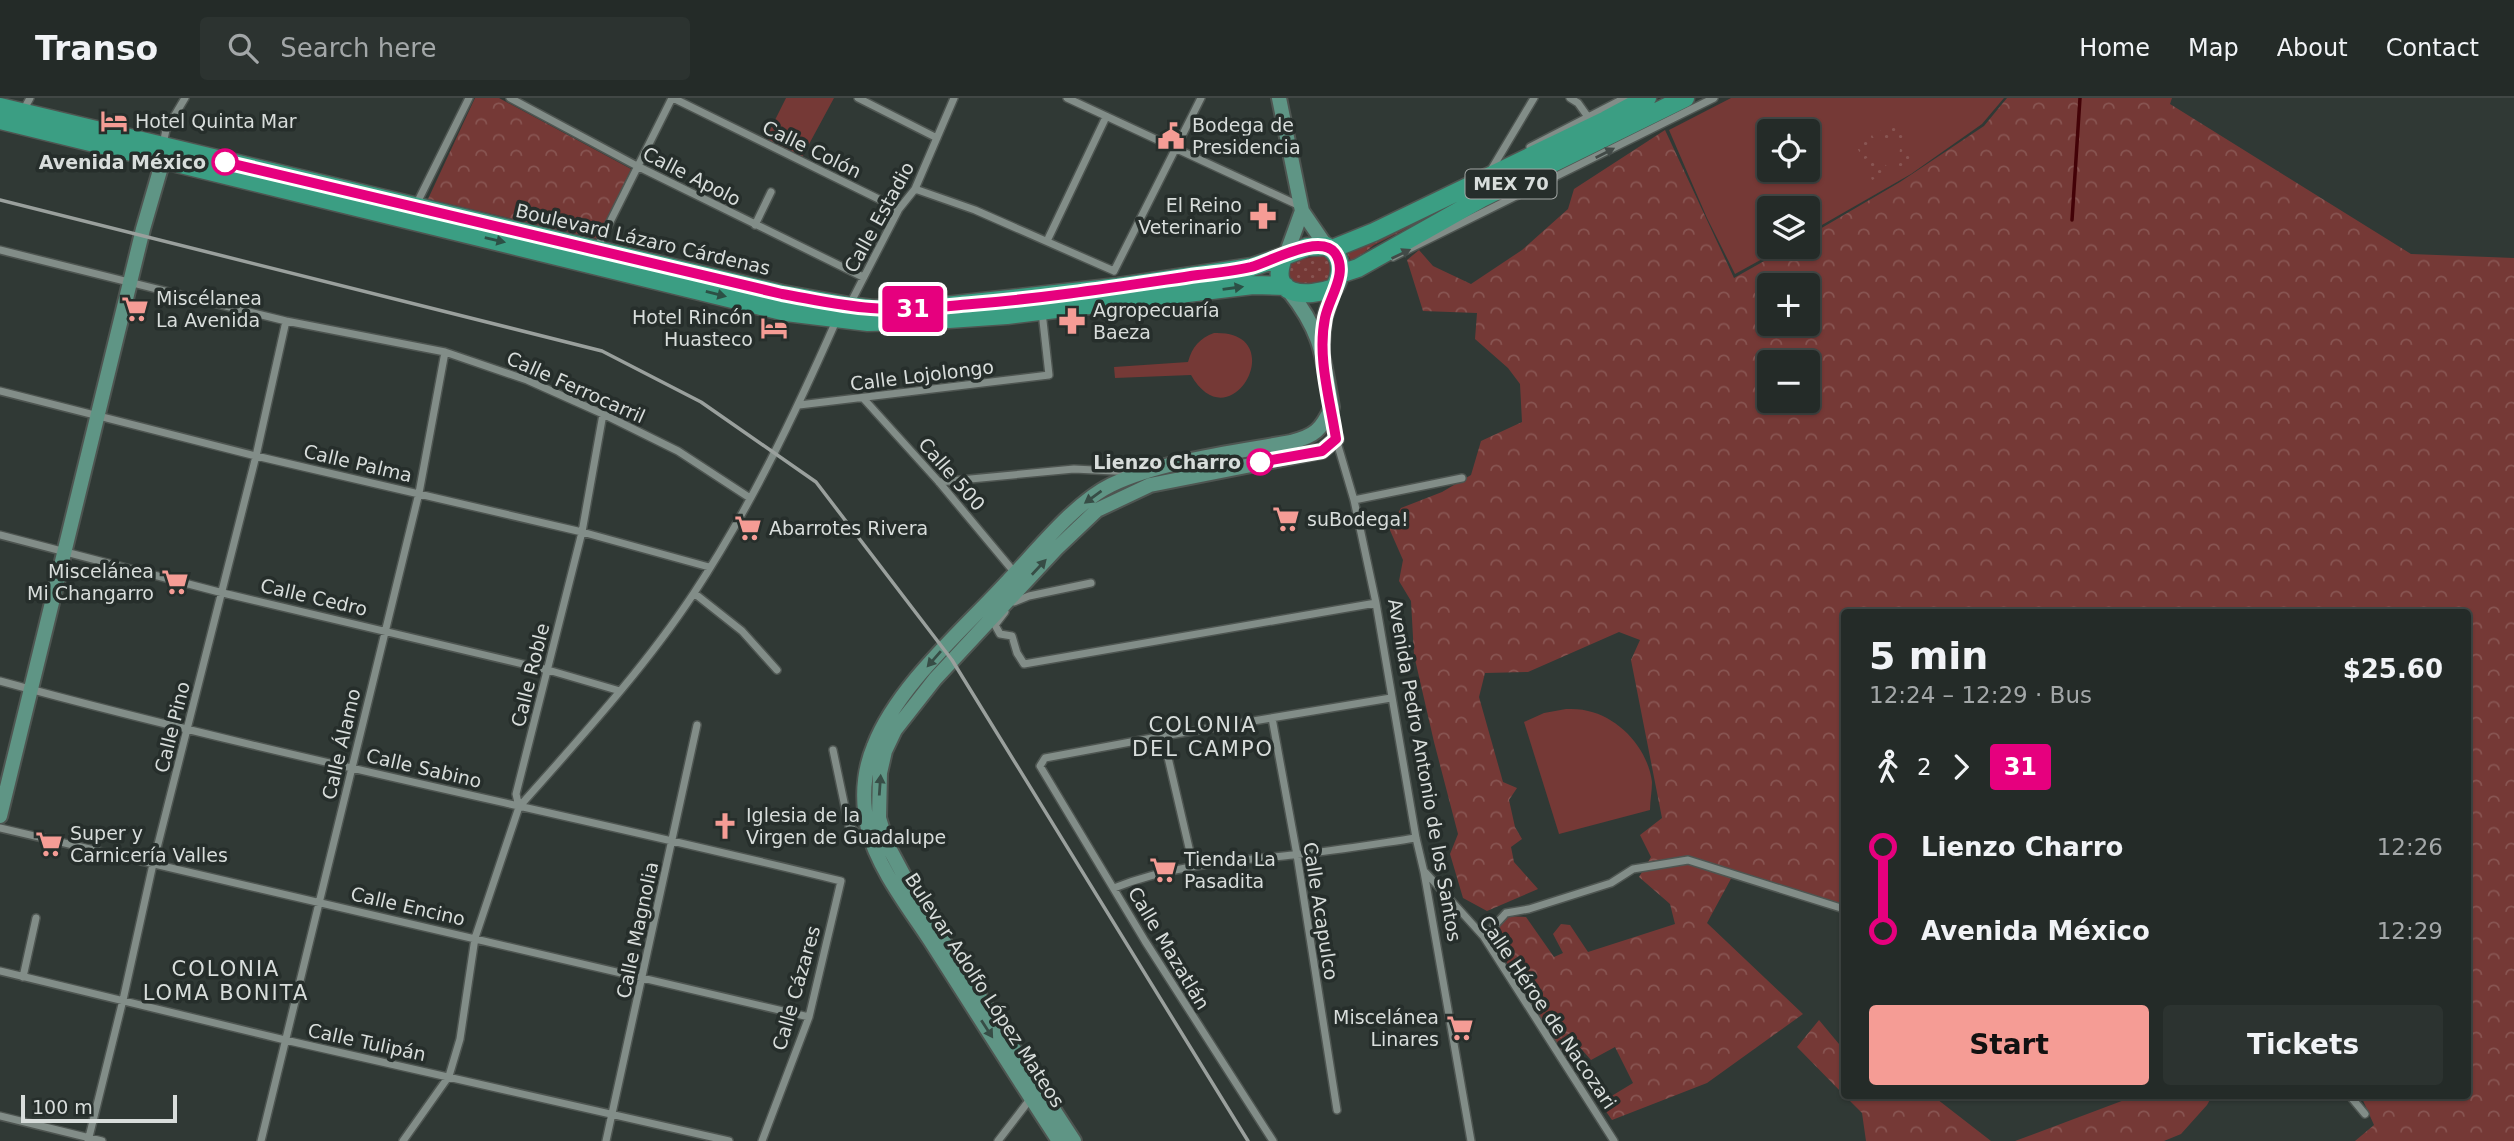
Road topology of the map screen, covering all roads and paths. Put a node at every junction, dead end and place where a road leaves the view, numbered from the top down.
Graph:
1 (185, 98) edge
2 (468, 98) edge
3 (510, 98) edge
4 (672, 98) edge
5 (858, 98) edge
6 (954, 98) edge
7 (1067, 98) edge
8 (1201, 98) edge
9 (1279, 98) edge
10 (1534, 98) edge
11 (1570, 98) edge
12 (1625, 98) edge
13 (1647, 98) edge
14 (1685, 98) edge
15 (1714, 98) edge
16 (26, 105) edge
17 (0, 107) edge
18 (1106, 117) junction
19 (1588, 117) junction
20 (0, 120) edge
21 (937, 138) junction
22 (1177, 148) junction
23 (162, 153) junction
24 (637, 166) junction
25 (1485, 181) junction
26 (915, 189) junction
27 (771, 192) dead end
28 (415, 207) junction
29 (1301, 208) junction
30 (899, 209) junction
31 (755, 225) junction
32 (1047, 241) junction
33 (1327, 246) junction
34 (0, 250) edge
35 (596, 250) junction
36 (1285, 255) junction
37 (863, 277) junction
38 (1116, 279) junction
39 (131, 281) junction
40 (1337, 281) junction
41 (1287, 288) junction
42 (1042, 311) junction
43 (843, 313) junction
44 (286, 321) junction
45 (1321, 346) junction
46 (445, 352) junction
47 (0, 391) edge
48 (863, 398) junction
49 (799, 405) junction
50 (1332, 407) junction
51 (603, 414) junction
52 (98, 415) junction
53 (1336, 439) junction
54 (256, 456) junction
55 (1141, 472) junction
56 (1462, 478) dead end
57 (939, 482) junction
58 (419, 493) junction
59 (750, 498) junction
60 (1354, 500) junction
61 (582, 532) junction
62 (0, 535) edge
63 (65, 552) junction
64 (709, 567) junction
65 (1015, 573) junction
66 (1091, 583) dead end
67 (223, 593) junction
68 (694, 593) junction
69 (1013, 600) junction
70 (1376, 603) junction
71 (385, 630) junction
72 (548, 670) junction
73 (777, 670) dead end
74 (0, 681) edge
75 (32, 690) junction
76 (620, 691) junction
77 (1391, 698) junction
78 (1272, 718) junction
79 (697, 725) dead end
80 (187, 730) junction
81 (1163, 736) junction
82 (833, 750) dead end
83 (351, 768) junction
84 (519, 807) junction
85 (0, 816) edge
86 (0, 828) edge
87 (1416, 838) junction
88 (673, 839) junction
89 (873, 847) junction
90 (1297, 855) junction
91 (153, 864) junction
92 (1193, 865) junction
93 (1424, 872) junction
94 (841, 881) joint
95 (1114, 888) junction
96 (320, 902) junction
97 (1841, 908) edge
98 (36, 918) dead end
99 (1484, 937) junction
100 (475, 938) junction
101 (0, 971) edge
102 (23, 977) junction
103 (643, 978) junction
104 (123, 1000) junction
105 (808, 1017) junction
106 (285, 1040) junction
107 (449, 1076) junction
108 (1037, 1094) junction
109 (2352, 1099) edge
110 (1337, 1110) dead end
111 (612, 1113) junction
112 (2365, 1114) dead end
113 (0, 1115) edge
114 (89, 1139) edge
115 (102, 1141) edge
116 (261, 1141) edge
117 (403, 1141) edge
118 (606, 1141) edge
119 (729, 1141) edge
120 (762, 1141) edge
121 (998, 1141) edge
122 (1059, 1141) edge
123 (1074, 1141) edge
124 (1273, 1141) edge
125 (1471, 1141) edge
126 (1614, 1141) edge

1 - 23 street
2 - 28 street
3 - 24 street, Calle Apolo
4 - 24 street
4 - 30 street, Calle Colón
5 - 21 street
6 - 21 street, Calle Estadio
7 - 18 street
8 - 22 street
9 - 29 main road
10 - 25 street
11 - 19 street
12 - 19 street
13 - 25 main road, MEX 70
14 - 25 main road, MEX 70
40 -> 15 street
16 - 17 main road, Boulevard Lázaro Cárdenas / MEX 70
16 - 23 main road, Boulevard Lázaro Cárdenas / MEX 70
18 - 22 street
18 - 32 street
19 - 25 street
20 - 23 main road, Boulevard Lázaro Cárdenas / MEX 70
21 - 26 street, Calle Estadio
22 - 29 street
22 - 38 street
23 - 28 main road, Boulevard Lázaro Cárdenas / MEX 70
23 - 39 main road
23 -> 43 main road, Boulevard Lázaro Cárdenas / MEX 70
24 - 31 street, Calle Apolo
24 - 35 street
25 - 33 main road, MEX 70
25 - 40 main road, MEX 70
26 - 30 street, Calle Estadio
26 - 32 street
27 - 31 street
28 - 35 main road, Boulevard Lázaro Cárdenas / MEX 70
29 - 33 main road
29 - 36 main road
30 - 37 street, Calle Estadio
31 - 37 street, Calle Apolo
32 - 38 street
33 - 36 main road, MEX 70
33 - 40 main road
34 - 39 street, Calle Ferrocarril
35 - 43 main road, Boulevard Lázaro Cárdenas / MEX 70
36 - 38 main road, Boulevard Lázaro Cárdenas / MEX 70
36 - 41 main road
37 - 43 street, Calle Estadio
38 - 43 main road, Boulevard Lázaro Cárdenas / MEX 70
39 - 44 street, Calle Ferrocarril
39 - 52 main road
40 - 41 main road, MEX 70
40 - 45 main road
42 -> 41 main road, Boulevard Lázaro Cárdenas / MEX 70
41 - 45 main road
42 - 43 main road, Boulevard Lázaro Cárdenas / MEX 70
42 - 48 street, Calle Lojolongo
43 - 49 street, Calle Estadio
44 - 46 street, Calle Ferrocarril
44 - 54 street, Calle Pino
45 - 50 main road
46 - 51 street, Calle Ferrocarril
46 - 58 street, Calle Álamo
47 - 52 street, Calle Palma
48 - 49 street, Calle Lojolongo
48 - 57 street, Calle 500
49 - 59 street, Calle Estadio
50 - 53 street, Avenida Pedro Antonio de los Santos
50 - 55 main road, Bulevar Adolfo López Mateos
51 - 59 street, Calle Ferrocarril
51 - 61 street, Calle Roble
52 - 54 street, Calle Palma
52 - 63 main road
53 - 60 street, Avenida Pedro Antonio de los Santos
69 -> 53 main road, Bulevar Adolfo López Mateos
54 - 58 street, Calle Palma
54 - 67 street, Calle Pino
55 - 57 street
55 -> 65 main road, Bulevar Adolfo López Mateos
56 - 60 street
57 - 65 street, Calle 500
58 - 61 street, Calle Palma
58 - 71 street, Calle Álamo
59 - 64 street
60 - 70 street, Avenida Pedro Antonio de los Santos
61 - 64 street, Calle Palma
61 - 72 street, Calle Roble
62 - 63 street, Calle Cedro
63 - 67 street, Calle Cedro
63 - 75 main road
64 - 68 street
65 -> 89 main road, Bulevar Adolfo López Mateos
66 - 69 street
67 - 71 street, Calle Cedro
67 - 80 street, Calle Pino
68 - 73 street
68 - 76 street
69 - 70 street
108 -> 69 main road, Bulevar Adolfo López Mateos
70 - 77 street, Avenida Pedro Antonio de los Santos
71 - 72 street, Calle Cedro
71 - 83 street, Calle Álamo
72 - 76 street, Calle Cedro
72 - 84 street, Calle Roble
74 - 75 street, Calle Sabino
75 - 80 street, Calle Sabino
75 - 85 main road
76 - 84 street
77 - 78 street
77 - 87 street, Avenida Pedro Antonio de los Santos
78 - 81 street
78 - 90 street, Calle Acapulco
79 - 88 street, Calle Magnolia
80 - 83 street, Calle Sabino
80 - 91 street, Calle Pino
81 - 92 street
81 - 95 street
82 - 89 street
83 - 84 street, Calle Sabino
83 - 96 street, Calle Álamo
84 - 88 street, Calle Sabino
84 - 100 street, Calle Roble
86 - 91 street, Calle Encino
87 - 90 street, Calle Mazatlán
87 - 93 street, Avenida Pedro Antonio de los Santos
88 - 94 street, Calle Sabino
88 - 103 street, Calle Magnolia
89 -> 108 main road, Bulevar Adolfo López Mateos
90 - 92 street, Calle Mazatlán
90 - 110 street, Calle Acapulco
91 - 96 street, Calle Encino
91 - 104 street, Calle Pino
92 - 95 street, Calle Mazatlán
93 - 99 street, Calle Héroe de Nacozari
93 - 125 street, Avenida Pedro Antonio de los Santos
94 - 105 street, Calle Cázares
95 - 124 street, Calle Mazatlán
96 - 100 street, Calle Encino
96 - 106 street, Calle Álamo
97 - 99 street
98 - 102 street
99 - 126 street, Calle Héroe de Nacozari
100 - 103 street, Calle Encino
100 - 107 street
101 - 102 street, Calle Tulipán
102 - 104 street, Calle Tulipán
103 - 105 street, Calle Encino
103 - 111 street, Calle Magnolia
104 - 106 street, Calle Tulipán
104 - 114 street, Calle Pino
105 - 120 street, Calle Cázares
106 - 107 street, Calle Tulipán
106 - 116 street, Calle Álamo
107 - 111 street, Calle Tulipán
107 - 117 street
108 - 121 street
108 - 122 main road, Bulevar Adolfo López Mateos
108 - 123 main road, Bulevar Adolfo López Mateos
109 - 112 street
111 - 118 street, Calle Magnolia
111 - 119 street, Calle Tulipán
113 - 114 street
114 - 115 street

